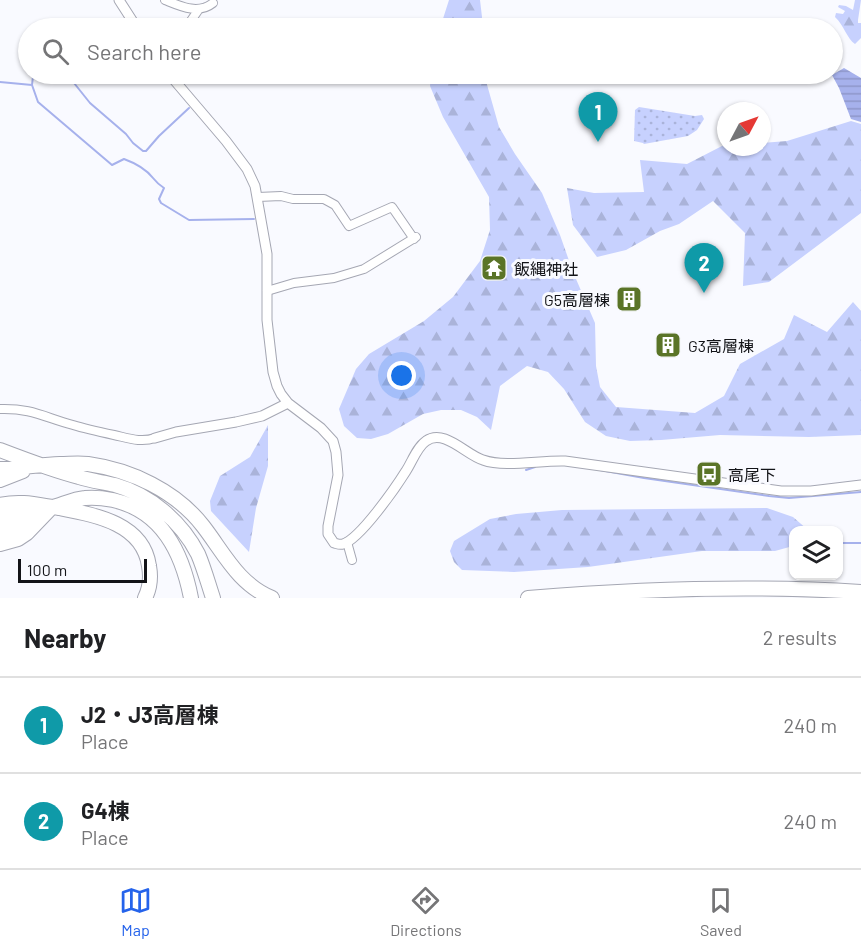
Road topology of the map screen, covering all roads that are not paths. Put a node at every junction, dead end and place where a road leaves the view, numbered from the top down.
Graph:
1 (120, 0) edge
2 (165, 0) edge
3 (213, 3) dead end
4 (199, 9) junction
5 (131, 18) edge
6 (193, 18) edge
7 (178, 84) edge
8 (258, 197) junction
9 (267, 291) junction
10 (288, 403) junction
11 (0, 409) edge
12 (155, 438) joint
13 (0, 450) edge
14 (0, 458) edge
15 (39, 465) junction
16 (0, 469) edge
17 (0, 480) edge
18 (861, 485) edge
19 (0, 505) edge
20 (52, 507) junction
21 (0, 518) edge
22 (179, 527) junction
23 (0, 531) edge
24 (347, 542) junction
25 (0, 543) edge
26 (352, 560) dead end
27 (861, 592) edge
28 (145, 598) edge
29 (191, 598) edge
30 (206, 598) edge
31 (213, 598) edge
32 (272, 598) edge
33 (528, 598) edge

1 - 5 street
2 - 4 street
3 - 4 street
4 - 6 street
7 - 8 street
8 - 9 street
8 - 9 street
9 - 10 street
10 - 12 street
10 - 24 street
11 - 12 street
13 - 15 highway
14 - 15 highway
15 - 16 highway
15 - 17 highway
15 - 22 highway
15 - 32 highway
18 - 24 street
19 - 20 highway
20 - 21 highway
20 - 23 highway
20 - 25 highway
20 - 28 highway
20 - 29 highway
22 - 30 highway
22 - 31 highway
24 - 26 street
27 - 33 highway

